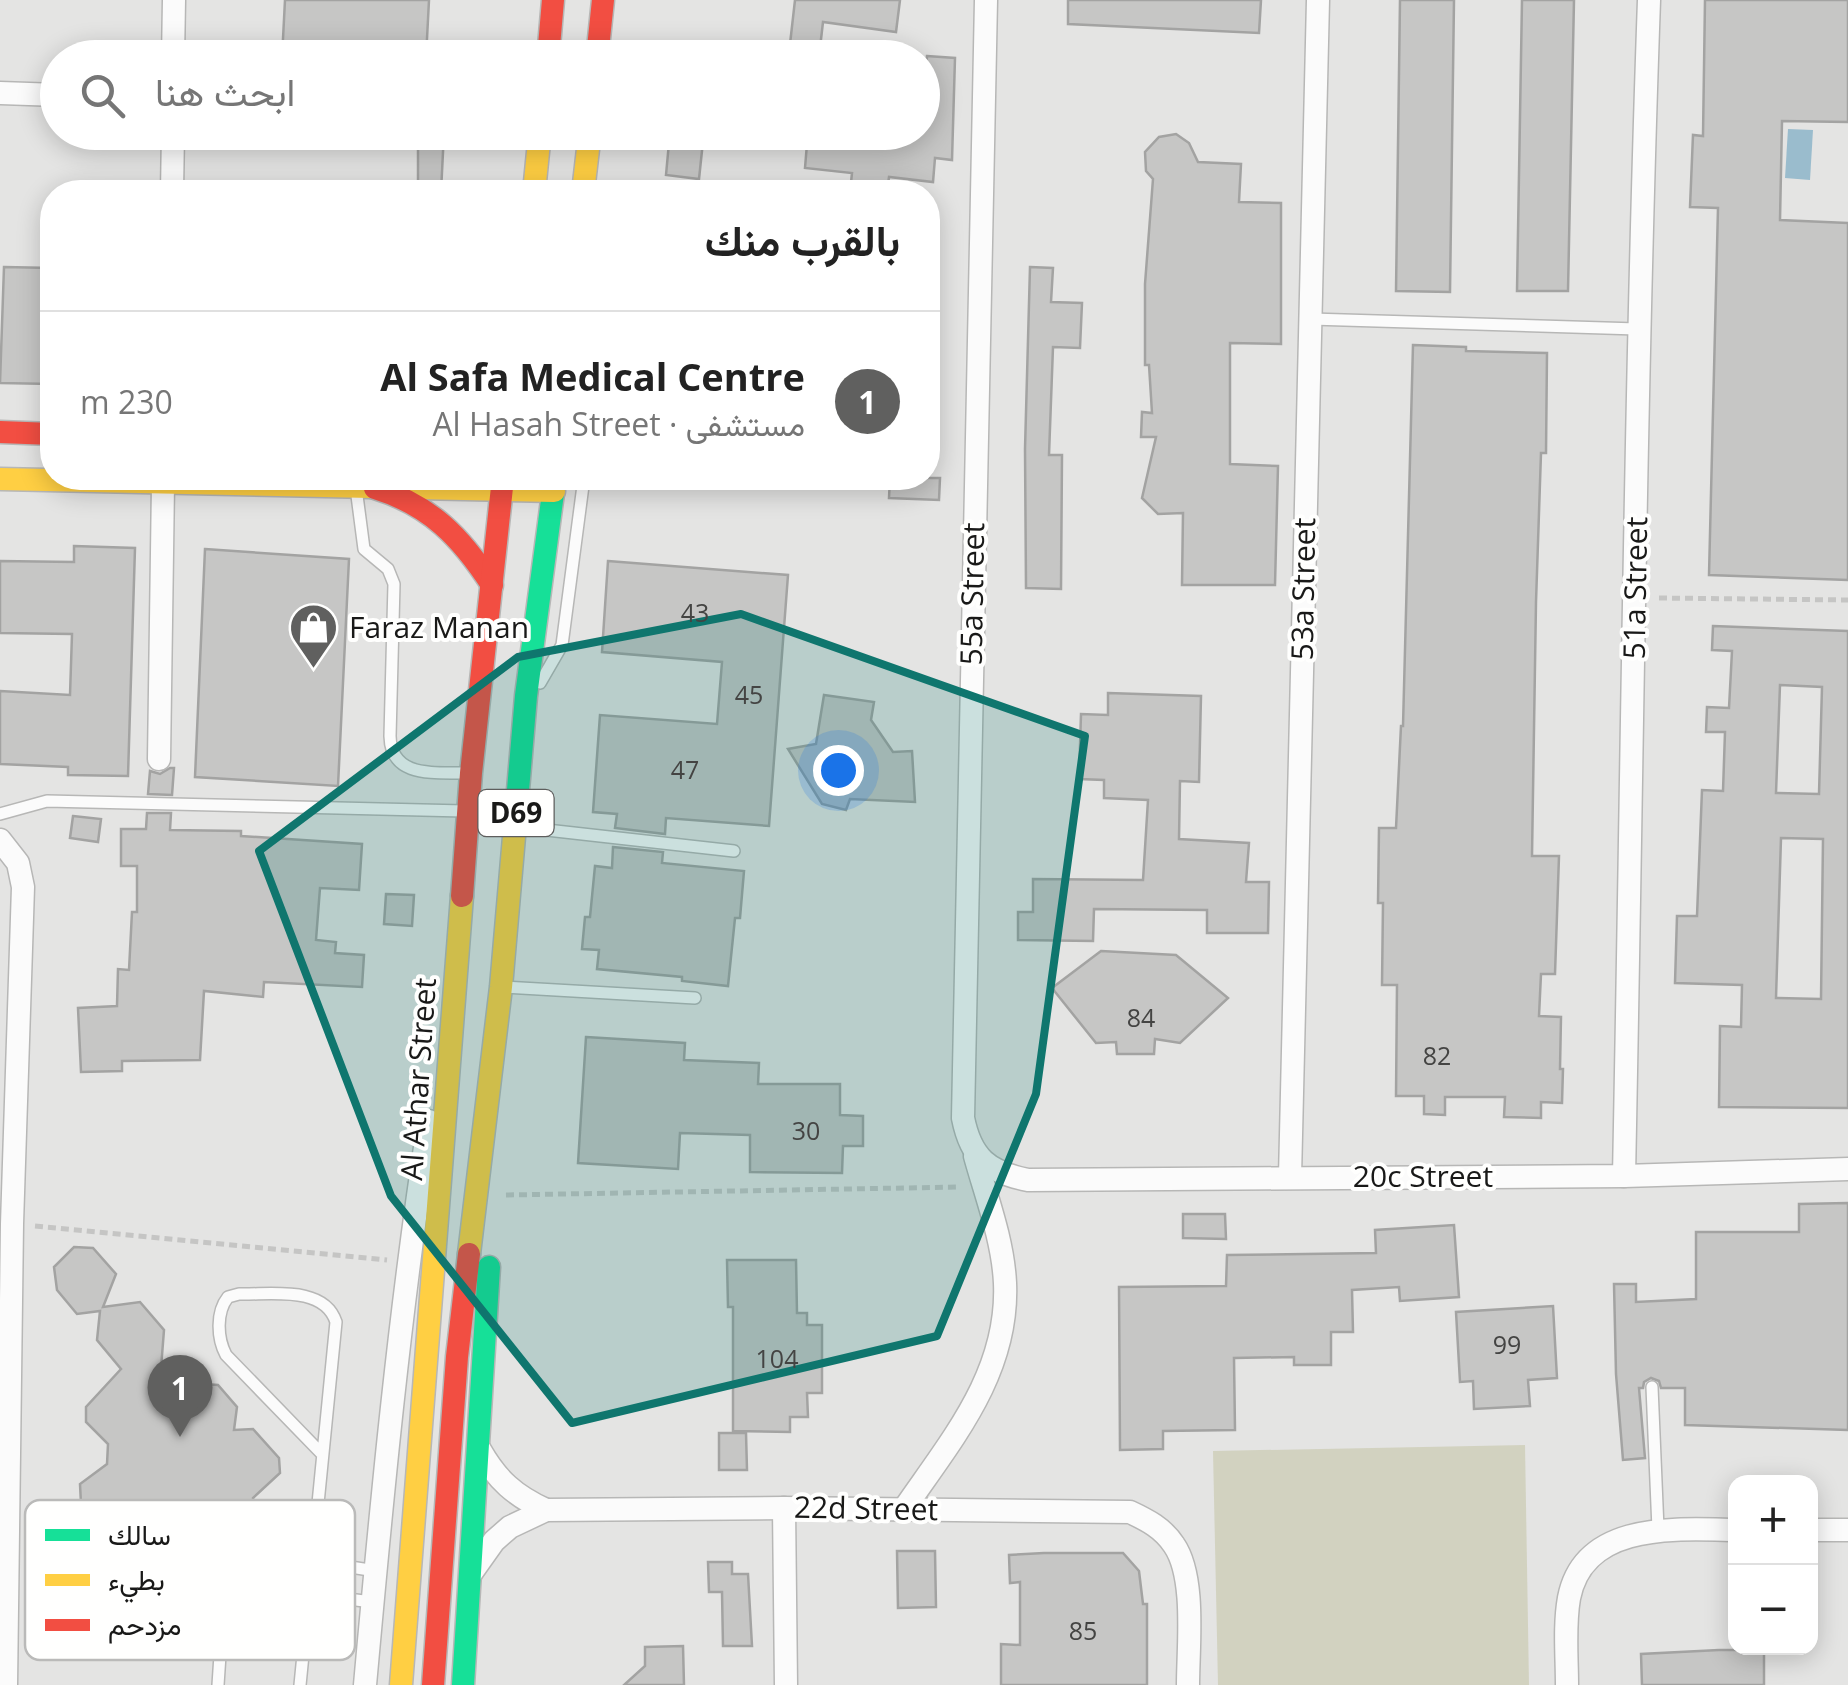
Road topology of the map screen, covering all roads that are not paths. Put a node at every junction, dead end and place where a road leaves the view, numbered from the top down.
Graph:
1 (174, 0) edge
2 (554, 0) edge
3 (603, 0) edge
4 (986, 0) edge
5 (1318, 0) edge
6 (1650, 0) edge
7 (173, 40) edge
8 (550, 40) edge
9 (600, 40) edge
10 (0, 93) edge
11 (40, 94) edge
12 (172, 150) edge
13 (538, 150) edge
14 (588, 150) edge
15 (172, 180) edge
16 (535, 180) edge
17 (584, 180) edge
18 (1311, 319) junction
19 (1637, 330) junction
20 (0, 432) edge
21 (40, 434) edge
22 (0, 479) edge
23 (40, 480) edge
24 (163, 490) edge
25 (365, 490) edge
26 (380, 490) edge
27 (447, 490) edge
28 (582, 490) edge
29 (502, 492) edge
30 (554, 493) edge
31 (492, 585) junction
32 (526, 696) junction
33 (160, 759) dead end
34 (471, 773) junction
35 (468, 811) junction
36 (0, 814) edge
37 (515, 827) junction
38 (0, 840) edge
39 (734, 851) dead end
40 (501, 987) junction
41 (695, 998) dead end
42 (451, 1053) junction
43 (483, 1136) junction
44 (1848, 1169) edge
45 (991, 1176) junction
46 (1624, 1176) junction
47 (1290, 1178) junction
48 (6, 1370) edge
49 (1652, 1387) dead end
50 (479, 1449) junction
51 (322, 1454) junction
52 (318, 1500) edge
53 (784, 1508) junction
54 (904, 1509) junction
55 (546, 1510) junction
56 (1658, 1530) junction
57 (1728, 1530) edge
58 (1818, 1530) edge
59 (1848, 1530) edge
60 (355, 1569) edge
61 (376, 1572) junction
62 (471, 1574) junction
63 (355, 1601) edge
64 (372, 1602) junction
65 (220, 1660) edge
66 (302, 1660) edge
67 (6, 1685) edge
68 (218, 1685) edge
69 (300, 1685) edge
70 (365, 1685) edge
71 (401, 1685) edge
72 (434, 1685) edge
73 (463, 1685) edge
74 (786, 1685) edge
75 (1188, 1685) edge
76 (1567, 1685) edge

1 - 7 street
2 - 8 main road
3 - 9 main road
4 - 45 street, 55a Street
5 - 18 street, 53a Street
6 - 19 street, 51a Street
10 - 11 street
12 - 15 street
13 - 16 main road
14 - 17 main road
18 - 19 lane
18 - 47 street, 53a Street
19 - 46 street, 51a Street
20 - 21 main road
22 - 23 main road, D69
24 - 33 street
25 - 34 lane
26 - 31 main road
27 - 29 main road, D69
28 - 32 lane
29 - 30 main road, D69
29 - 31 main road, Al Athar Street / D69
30 - 32 main road, D69
31 - 34 main road, Al Athar Street / D69
32 - 37 main road, D69
34 - 35 main road, Al Athar Street / D69
35 - 36 lane
35 - 42 main road, Al Athar Street / D69
37 - 39 lane
37 - 40 main road, D69
38 - 48 street
40 - 41 lane
40 - 43 main road, D69
42 - 61 street
42 - 71 main road, Al Athar Street / D69
43 - 50 main road
43 - 72 main road, D69
44 - 46 street, 20c Street
45 - 47 street, 20c Street
45 - 54 street
46 - 47 street, 20c Street
48 - 67 street
49 - 56 lane
50 - 55 street
50 - 62 main road
51 - 51 lane
51 - 52 lane
53 - 54 street, 22d Street
53 - 55 street, 22d Street
53 - 74 street
54 - 75 street, 22d Street
55 - 62 street, 22d Street
56 - 57 street
56 - 76 street
58 - 59 street
60 - 61 lane
61 - 64 street
62 - 73 main road
63 - 64 lane
64 - 70 street
65 - 68 lane
66 - 69 lane

